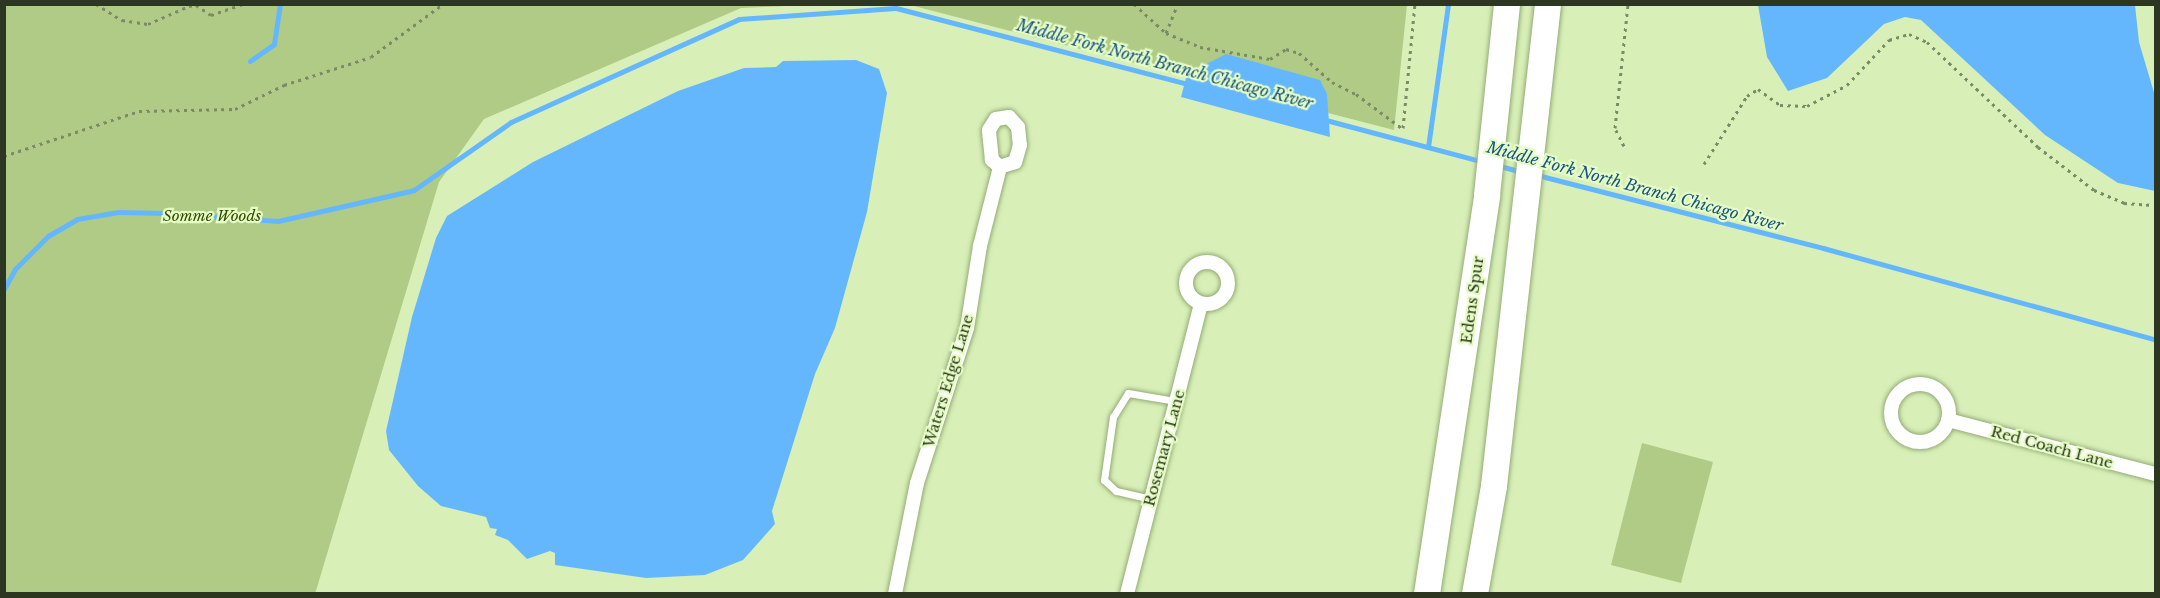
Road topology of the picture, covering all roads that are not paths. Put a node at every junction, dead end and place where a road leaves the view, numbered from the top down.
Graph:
1 (1507, 4) edge
2 (1548, 4) edge
3 (1000, 167) dead end
4 (1202, 304) dead end
5 (1176, 401) junction
6 (1948, 420) junction
7 (2156, 474) edge
8 (1151, 499) junction
9 (895, 594) edge
10 (1127, 594) edge
11 (1428, 594) edge
12 (1475, 594) edge

1 - 11 highway, Edens Spur
2 - 12 highway
3 - 9 street, Waters Edge Lane
4 - 5 street, Rosemary Lane
5 - 8 street, Rosemary Lane
5 - 8 lane
6 - 6 street
6 - 7 street, Red Coach Lane
8 - 10 street, Rosemary Lane

